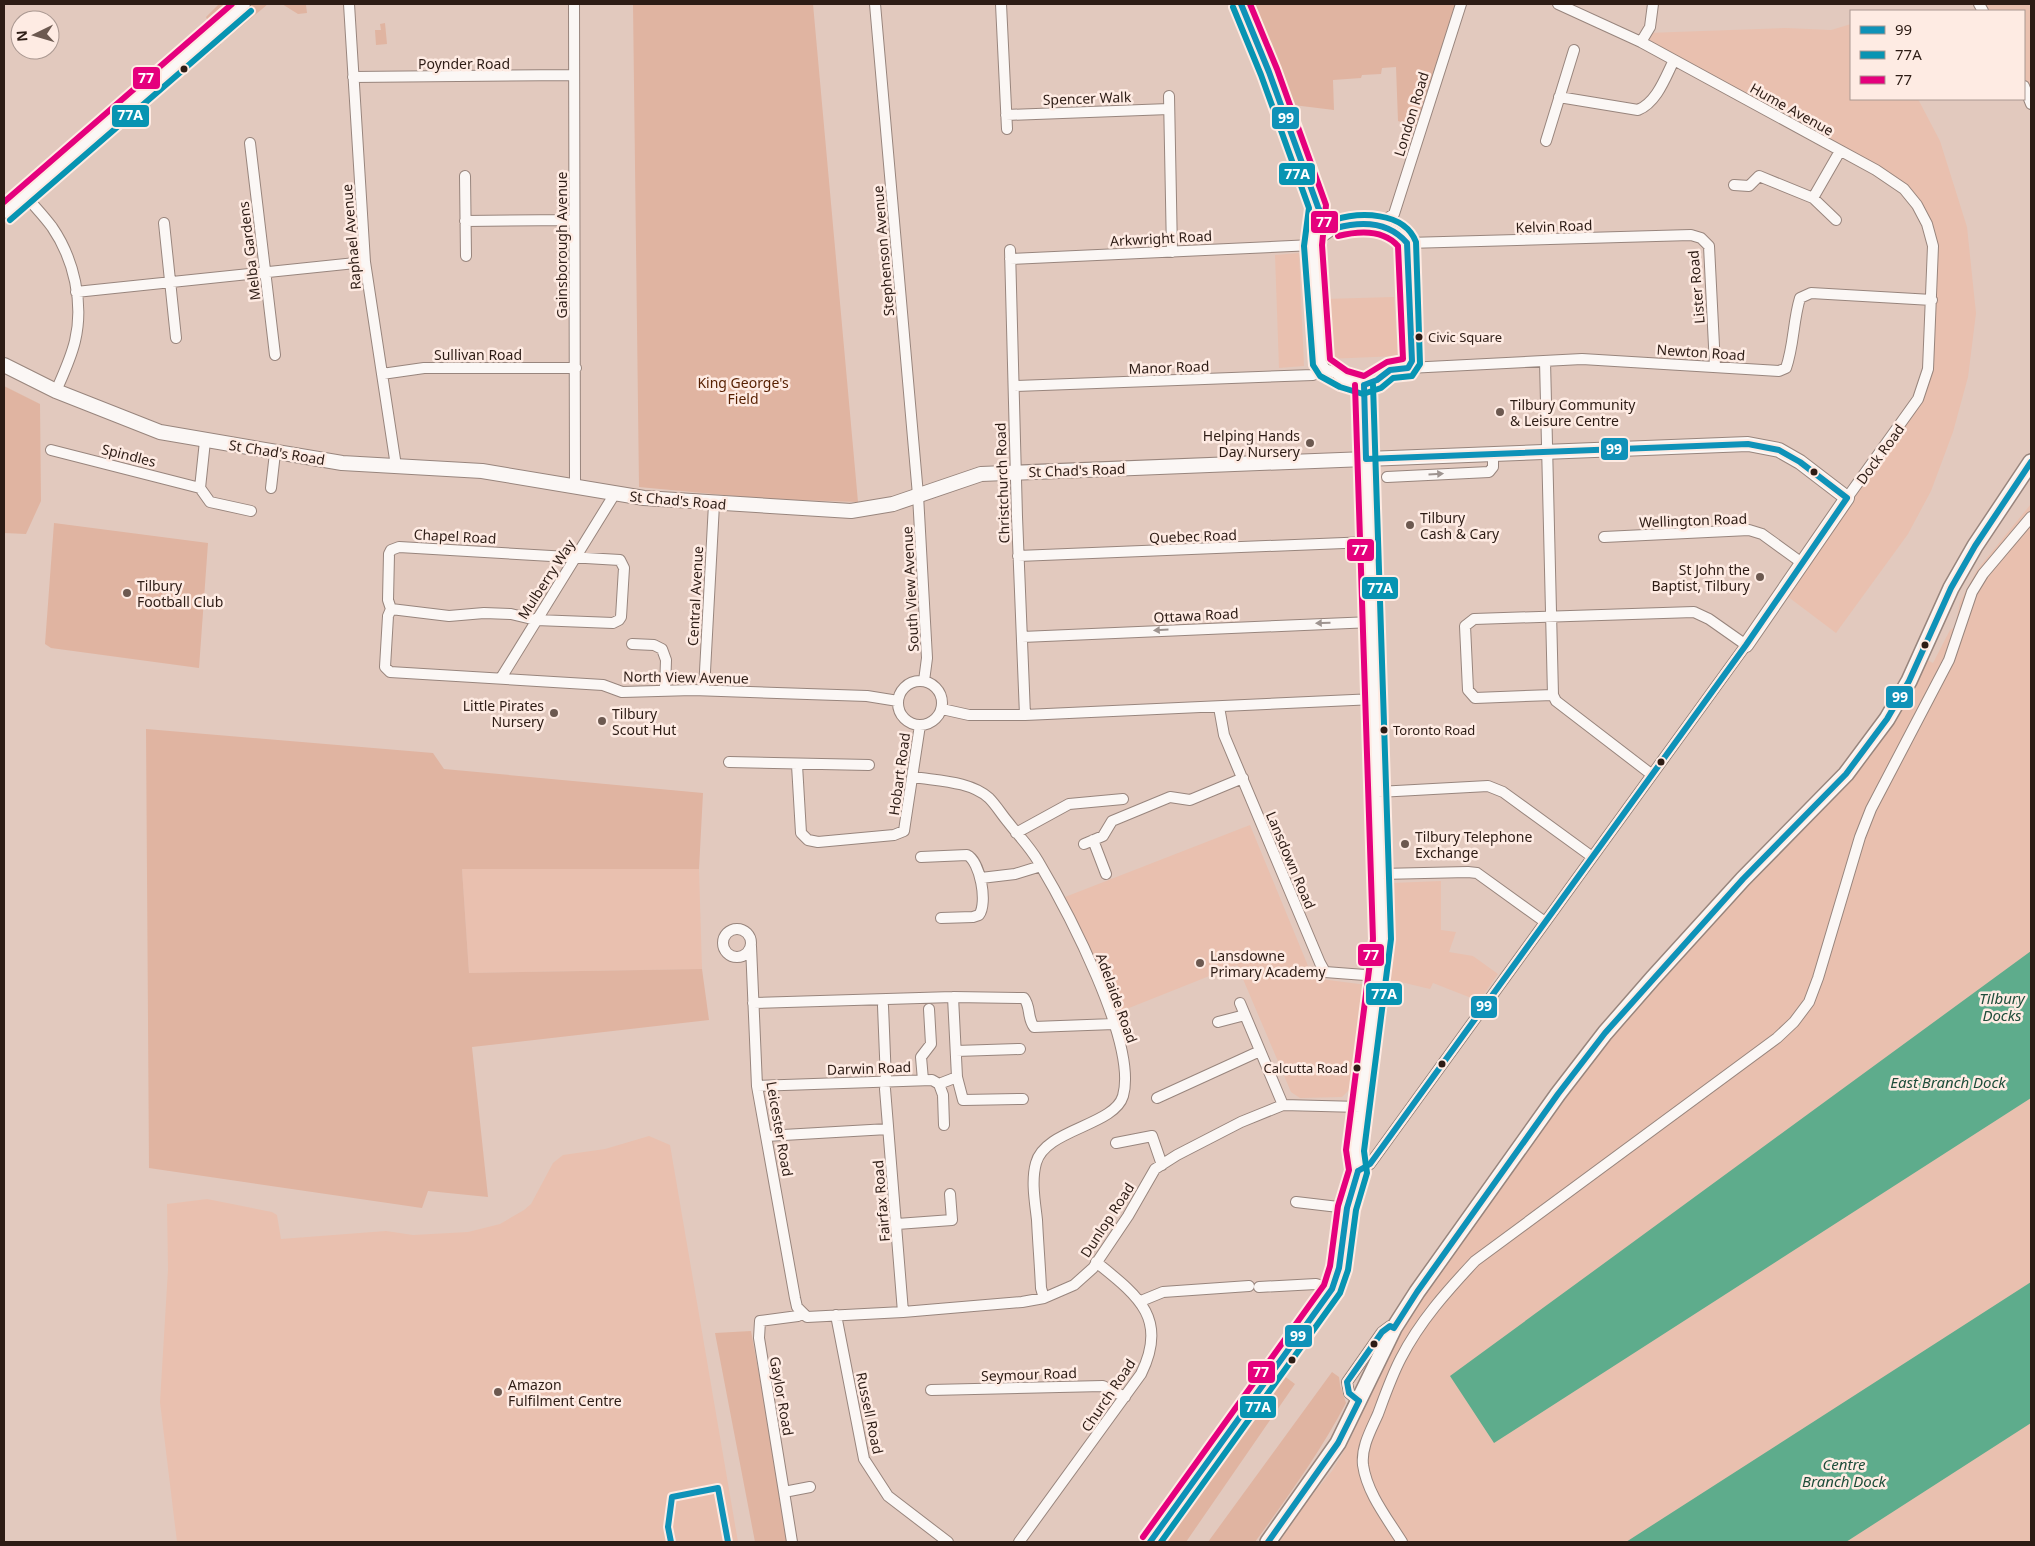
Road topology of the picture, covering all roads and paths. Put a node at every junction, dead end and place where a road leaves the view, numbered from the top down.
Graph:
1 (245, 4) edge
2 (349, 4) edge
3 (574, 4) edge
4 (875, 4) edge
5 (1001, 4) edge
6 (1241, 4) edge
7 (1460, 4) edge
8 (1558, 4) edge
9 (1653, 4) edge
10 (1641, 42) junction
11 (1574, 50) dead end
12 (1674, 60) junction
13 (574, 75) junction
14 (353, 77) junction
15 (2025, 89) edge
16 (1169, 96) dead end
17 (1560, 97) junction
18 (2031, 104) edge
19 (1169, 109) junction
20 (1006, 115) junction
21 (1006, 129) dead end
22 (1546, 141) dead end
23 (250, 143) dead end
24 (1840, 151) junction
25 (465, 176) dead end
26 (1734, 185) dead end
27 (25, 195) junction
28 (1812, 198) junction
29 (1318, 207) junction
30 (4, 213) edge
31 (1394, 214) junction
32 (574, 220) junction
33 (1836, 220) dead end
34 (465, 222) junction
35 (164, 223) dead end
36 (1377, 225) junction
37 (1336, 228) junction
38 (1701, 238) joint
39 (1403, 239) junction
40 (1313, 245) junction
41 (1172, 252) junction
42 (1010, 255) joint
43 (466, 256) dead end
44 (365, 262) junction
45 (266, 272) junction
46 (170, 282) junction
47 (76, 292) junction
48 (1932, 300) junction
49 (176, 338) dead end
50 (275, 355) dead end
51 (1545, 361) junction
52 (4, 365) edge
53 (1715, 366) junction
54 (576, 368) junction
55 (1408, 368) junction
56 (1325, 369) junction
57 (382, 374) junction
58 (1364, 385) junction
59 (1014, 386) junction
60 (56, 391) junction
61 (205, 441) junction
62 (51, 450) dead end
63 (1547, 451) junction
64 (275, 452) junction
65 (1493, 453) junction
66 (1366, 458) junction
67 (2031, 462) edge
68 (396, 466) junction
69 (1016, 472) junction
70 (1387, 477) dead end
71 (575, 486) junction
72 (200, 488) junction
73 (271, 488) dead end
74 (614, 495) junction
75 (918, 495) junction
76 (1847, 498) junction
77 (714, 504) junction
78 (251, 511) dead end
79 (2031, 517) edge
80 (1604, 537) dead end
81 (1369, 542) junction
82 (1018, 556) junction
83 (577, 557) junction
84 (1802, 563) junction
85 (391, 609) junction
86 (1552, 617) junction
87 (536, 620) junction
88 (1372, 622) junction
89 (1022, 637) junction
90 (632, 644) dead end
91 (1746, 645) junction
92 (501, 678) junction
93 (924, 681) junction
94 (665, 689) junction
95 (704, 690) junction
96 (1554, 695) junction
97 (1375, 699) junction
98 (898, 701) junction
99 (1219, 706) junction
100 (942, 709) junction
101 (1025, 715) junction
102 (920, 725) junction
103 (729, 762) dead end
104 (797, 765) junction
105 (869, 766) dead end
106 (1651, 774) junction
107 (914, 776) junction
108 (1243, 778) junction
109 (1378, 792) junction
110 (1123, 799) dead end
111 (1016, 833) junction
112 (1591, 856) junction
113 (921, 857) dead end
114 (1041, 866) junction
115 (1106, 874) dead end
116 (1381, 874) junction
117 (981, 878) junction
118 (941, 918) dead end
119 (1545, 922) junction
120 (751, 946) dead end
121 (1378, 976) junction
122 (953, 997) junction
123 (753, 1003) junction
124 (1240, 1003) dead end
125 (883, 1006) dead end
126 (929, 1009) dead end
127 (1245, 1015) junction
128 (1218, 1022) dead end
129 (1114, 1024) junction
130 (1020, 1049) dead end
131 (956, 1051) junction
132 (1260, 1051) junction
133 (957, 1078) junction
134 (923, 1080) junction
135 (939, 1084) junction
136 (885, 1085) junction
137 (757, 1086) junction
138 (1157, 1098) dead end
139 (1023, 1099) dead end
140 (1283, 1105) junction
141 (1360, 1107) junction
142 (944, 1125) dead end
143 (888, 1129) junction
144 (766, 1136) junction
145 (1116, 1143) dead end
146 (1162, 1165) junction
147 (1358, 1171) junction
148 (950, 1194) dead end
149 (1296, 1202) dead end
150 (1347, 1208) junction
151 (897, 1224) junction
152 (1096, 1262) junction
153 (1334, 1285) junction
154 (1044, 1298) junction
155 (1141, 1301) junction
156 (903, 1312) junction
157 (802, 1313) junction
158 (836, 1315) junction
159 (931, 1390) dead end
160 (1125, 1397) junction
161 (810, 1487) dead end
162 (784, 1492) junction
163 (792, 1542) edge
164 (948, 1542) edge
165 (1019, 1542) edge
166 (1150, 1542) edge
167 (1268, 1542) edge
168 (1402, 1542) edge

1 - 27 street
2 - 14 street, Raphael Avenue
3 - 13 street, Gainsborough Avenue
4 - 75 street, Stephenson Avenue
5 - 20 street
6 - 29 street
7 - 31 street, London Road
8 - 10 street, Hume Avenue
9 - 10 street
10 - 12 street, Hume Avenue
11 - 17 street
12 - 17 street
12 - 24 street, Hume Avenue
13 - 14 street, Poynder Road
13 - 32 street, Gainsborough Avenue
14 - 44 street, Raphael Avenue
15 - 18 street
16 - 19 street
17 - 22 street
19 - 20 street, Spencer Walk
19 - 41 street
20 - 21 street
23 - 45 street, Melba Gardens
24 - 28 street
24 - 48 street, Hume Avenue
25 - 34 street
26 - 28 street
27 - 30 street
27 - 47 street
28 - 33 street
29 - 37 street
29 - 40 street
31 - 36 street
31 - 39 street
32 - 34 street
32 - 54 street, Gainsborough Avenue
34 - 43 street
35 - 46 street
36 - 37 street
36 - 39 street
37 - 40 street
38 - 39 street, Kelvin Road
38 - 53 street, Lister Road
39 - 55 street
40 - 41 street, Arkwright Road
40 - 56 street
41 - 42 street, Arkwright Road
42 - 59 street, Christchurch Road
44 - 45 street
44 - 57 street, Raphael Avenue
45 - 46 street
45 - 50 street, Melba Gardens
46 - 47 street
46 - 49 street
47 - 60 street
48 - 53 street, Newton Road
48 - 76 street, Dock Road
51 - 53 street, Newton Road
51 - 55 street, Newton Road
51 - 63 street
52 - 60 main road, St Chad's Road
54 - 57 street, Sullivan Road
54 - 71 street, Gainsborough Avenue
55 - 58 street
56 - 58 street
56 - 59 street, Manor Road
57 - 68 street, Raphael Avenue
58 - 66 street
59 - 69 street, Christchurch Road
60 - 61 main road, St Chad's Road
61 - 64 main road, St Chad's Road
61 - 72 street
62 - 72 street, Spindles
63 - 65 main road, St Chad's Road
63 - 76 main road, St Chad's Road
63 - 86 street
64 - 68 main road, St Chad's Road
64 - 73 street
65 - 66 main road, St Chad's Road
70 -> 65 street
66 - 69 main road, St Chad's Road
66 - 81 street
67 - 167 highway
68 - 71 main road, St Chad's Road
69 - 75 main road, St Chad's Road
69 - 82 street, Christchurch Road
71 - 74 main road, St Chad's Road
72 - 78 street
74 - 77 main road, St Chad's Road
74 - 83 street, Mulberry Way
75 - 77 main road, St Chad's Road
75 - 93 street, South View Avenue
76 - 84 main road, Dock Road
77 - 95 street, Central Avenue
79 - 168 street
80 - 84 street, Wellington Road
81 - 82 street, Quebec Road
81 - 88 street
82 - 89 street, Christchurch Road
83 - 85 street, Chapel Road
83 - 87 street, Mulberry Way
83 - 87 street, Chapel Road
84 - 91 main road, Dock Road
85 - 87 street
85 - 92 street, North View Avenue
86 - 91 street
86 - 96 street
86 - 96 street
87 - 92 street, Mulberry Way
88 -> 89 street, Ottawa Road
88 - 97 street
89 - 101 street, Christchurch Road
90 - 94 street
91 - 106 street, Dock Road
92 - 94 street, North View Avenue
93 - 98 street
93 - 100 street
94 - 95 street, North View Avenue
95 - 98 street, North View Avenue
96 - 106 street
97 - 99 street
97 - 109 street
98 - 102 street
99 - 101 street
99 - 108 street, Lansdown Road
100 - 101 street
100 - 102 street
102 - 107 street, Hobart Road
103 - 104 street
104 - 105 street
104 - 107 street, Hobart Road
106 - 112 street, Dock Road
107 - 111 street, Adelaide Road
108 - 115 street
108 - 121 street, Lansdown Road
109 - 112 street
109 - 116 street
110 - 111 street
111 - 114 street, Adelaide Road
112 - 119 street, Dock Road
113 - 117 street
114 - 117 street
114 - 129 street, Adelaide Road
116 - 119 street
116 - 121 street
117 - 118 street
119 - 147 street, Dock Road
120 - 123 street, Leicester Road
121 - 141 street
122 - 123 street
122 - 129 street
122 - 131 street
123 - 137 street, Leicester Road
124 - 127 street
125 - 136 street, Fairfax Road
126 - 134 street
127 - 128 street
127 - 132 street
129 - 154 street, Adelaide Road
130 - 131 street
131 - 133 street
132 - 138 street
132 - 140 street
133 - 135 street
133 - 139 street
134 - 135 street, Darwin Road
134 - 136 street, Darwin Road
135 - 142 street
136 - 137 street, Darwin Road
136 - 143 street, Fairfax Road
137 - 144 street, Leicester Road
140 - 141 street, Dunlop Road
140 - 146 street, Dunlop Road
141 - 147 street
143 - 144 street
143 - 151 street, Fairfax Road
144 - 157 street, Leicester Road
145 - 146 street
146 - 152 street, Dunlop Road
147 - 150 street
148 - 151 street
149 - 150 street
150 - 153 street
151 - 156 street, Fairfax Road
152 - 154 street, Dunlop Road
152 - 155 street, Church Road
153 - 155 street
153 - 166 street
154 - 156 street, Dunlop Road
155 - 160 street, Church Road
156 - 158 street, Dunlop Road
157 - 158 street, Dunlop Road
157 - 162 street, Gaylor Road
158 - 164 street, Russell Road
159 - 160 street, Seymour Road
160 - 165 street, Church Road
161 - 162 street
162 - 163 street

